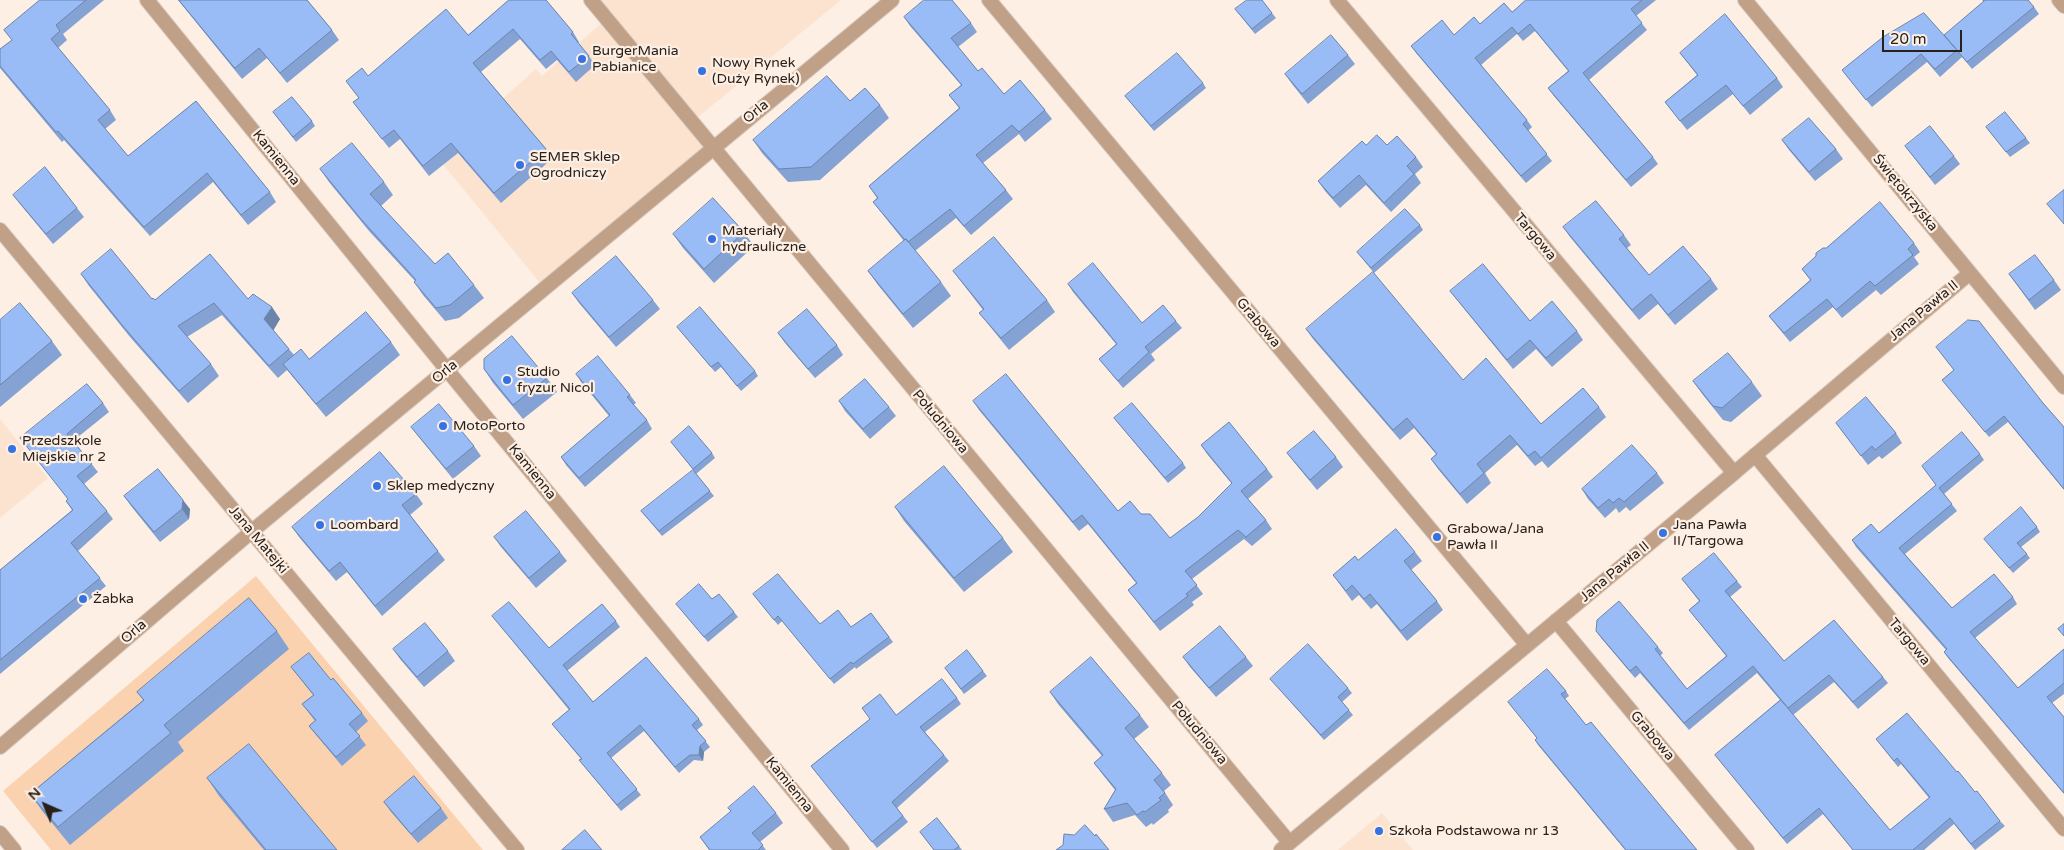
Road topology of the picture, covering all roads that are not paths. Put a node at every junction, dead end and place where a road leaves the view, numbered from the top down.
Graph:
1 (147, 0) edge
2 (591, 0) edge
3 (892, 0) edge
4 (989, 0) edge
5 (1337, 0) edge
6 (1745, 0) edge
7 (2059, 0) edge
8 (2064, 6) edge
9 (712, 148) junction
10 (0, 230) edge
11 (1970, 273) junction
12 (448, 370) junction
13 (2064, 387) edge
14 (1755, 455) junction
15 (1734, 473) junction
16 (251, 532) junction
17 (1556, 621) junction
18 (1527, 645) junction
19 (0, 747) edge
20 (2064, 829) edge
21 (0, 834) edge
22 (1285, 846) edge
23 (14, 850) edge
24 (517, 850) edge
25 (842, 850) edge
26 (1747, 850) edge

1 - 12 street, Kamienna
2 - 9 street, Południowa
3 - 9 street, Orla
4 - 18 street, Grabowa
5 - 15 street, Targowa
6 - 11 street, Świętokrzyska
7 - 8 street
9 - 12 street, Orla
9 - 22 street, Południowa
10 - 16 street, Jana Matejki
11 - 13 street, Świętokrzyska
11 - 14 street, Jana Pawła II
12 - 16 street, Orla
12 - 25 street, Kamienna
14 - 15 street, Jana Pawła II
14 - 20 street, Targowa
15 - 17 street, Jana Pawła II
16 - 19 street, Orla
16 - 24 street, Jana Matejki
17 - 18 street, Jana Pawła II
17 - 26 street, Grabowa
18 - 22 street, Jana Pawła II
21 - 23 street

